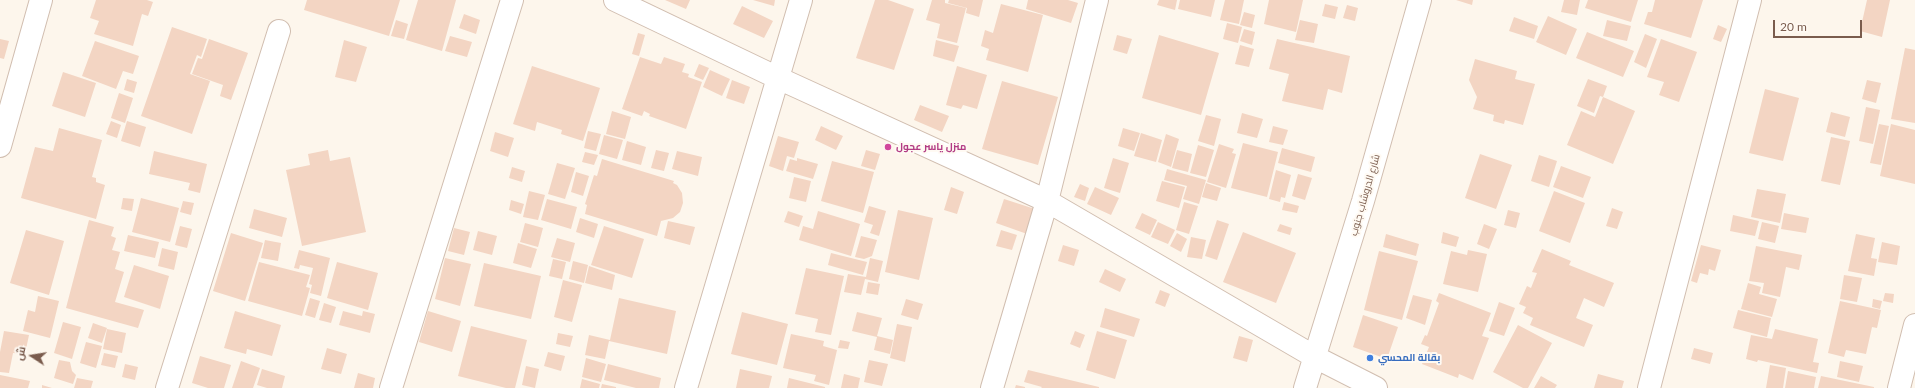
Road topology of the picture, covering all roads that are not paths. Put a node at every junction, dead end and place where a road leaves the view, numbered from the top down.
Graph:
1 (41, 0) edge
2 (512, 0) edge
3 (615, 0) edge
4 (801, 0) edge
5 (1097, 0) edge
6 (1420, 0) edge
7 (1750, 0) edge
8 (279, 31) dead end
9 (778, 78) junction
10 (0, 146) edge
11 (1047, 201) junction
12 (1915, 325) edge
13 (1314, 357) junction
14 (167, 388) edge
15 (391, 388) edge
16 (686, 388) edge
17 (992, 388) edge
18 (1305, 388) edge
19 (1376, 388) edge
20 (1649, 388) edge
21 (1899, 388) edge

1 - 10 street
2 - 15 street
3 - 9 street
4 - 9 street
5 - 11 street
6 - 13 street, شارع الدروشاب جنوب
7 - 20 street
8 - 14 street
9 - 11 street
9 - 16 street
11 - 13 street
11 - 17 street
12 - 21 street
13 - 18 street, شارع الدروشاب جنوب
13 - 19 street

